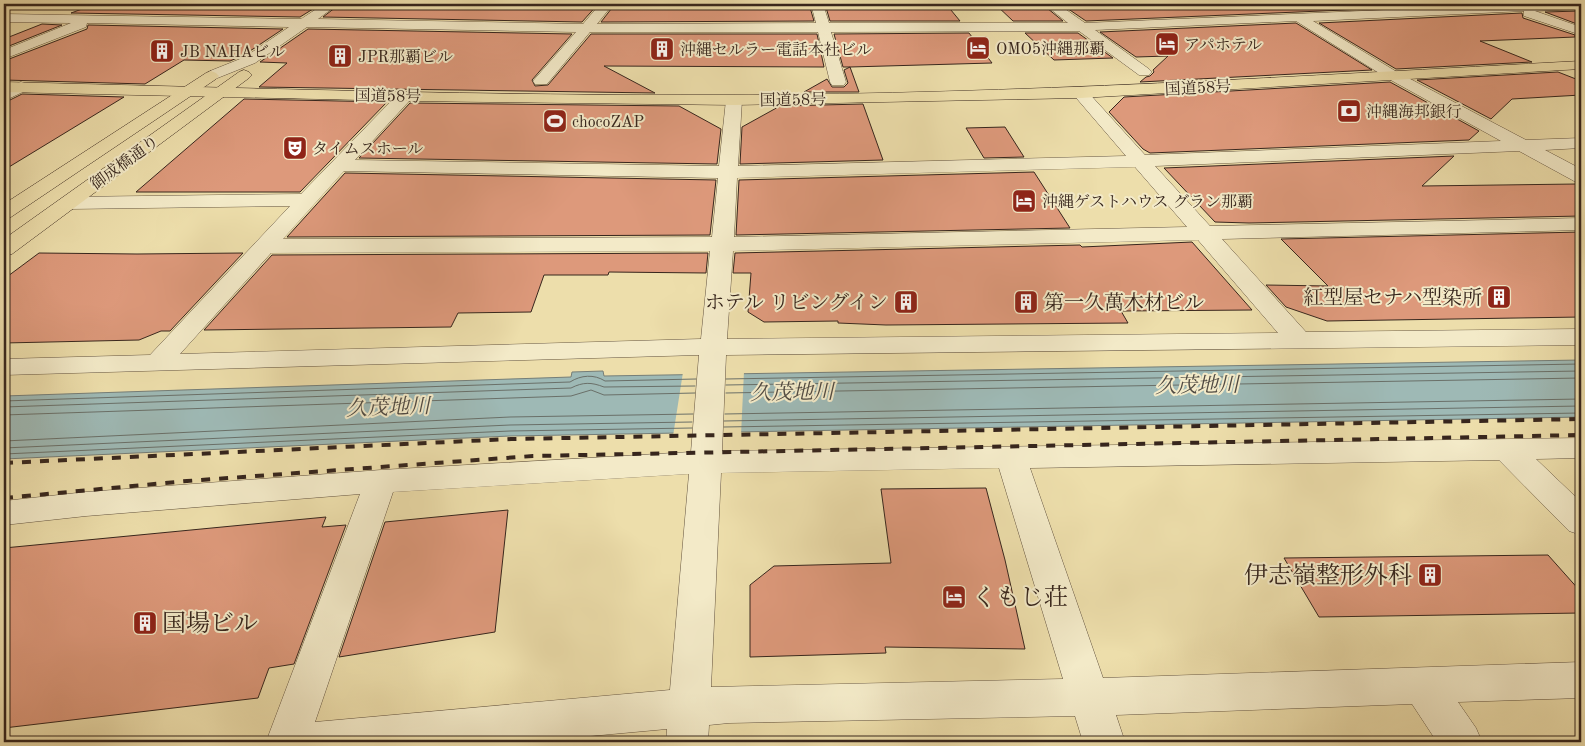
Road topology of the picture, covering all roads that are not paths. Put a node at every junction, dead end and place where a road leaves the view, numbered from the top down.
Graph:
1 (332, 4) edge
2 (607, 4) edge
3 (818, 4) edge
4 (1050, 4) edge
5 (1278, 4) edge
6 (1581, 5) edge
7 (1509, 6) edge
8 (124, 7) dead end
9 (4, 18) edge
10 (1300, 18) junction
11 (91, 20) junction
12 (303, 23) junction
13 (1081, 27) junction
14 (585, 28) junction
15 (822, 28) junction
16 (1581, 31) edge
17 (1397, 58) dead end
18 (1368, 60) junction
19 (1339, 61) dead end
20 (6, 65) edge
21 (1581, 65) edge
22 (247, 67) junction
23 (1163, 71) dead end
24 (1144, 72) junction
25 (1124, 73) dead end
26 (262, 75) dead end
27 (1392, 75) junction
28 (521, 80) dead end
29 (541, 81) junction
30 (560, 81) dead end
31 (858, 81) dead end
32 (188, 82) junction
33 (819, 82) dead end
34 (838, 82) junction
35 (4, 87) edge
36 (21, 87) junction
37 (220, 92) junction
38 (1080, 93) junction
39 (4, 96) edge
40 (405, 96) junction
41 (734, 100) junction
42 (1581, 143) edge
43 (1525, 146) junction
44 (1139, 161) junction
45 (338, 165) junction
46 (728, 172) junction
47 (1581, 177) edge
48 (306, 200) junction
49 (69, 203) junction
50 (9, 206) edge
51 (1581, 224) edge
52 (1205, 234) junction
53 (722, 244) junction
54 (266, 246) junction
55 (4, 249) edge
56 (1581, 337) edge
57 (1298, 339) junction
58 (713, 356) junction
59 (157, 364) junction
60 (4, 367) edge
61 (1581, 448) edge
62 (706, 450) junction
63 (1507, 450) junction
64 (1011, 457) junction
65 (381, 481) junction
66 (5, 514) edge
67 (1581, 522) edge
68 (1581, 680) edge
69 (1423, 686) junction
70 (1089, 697) junction
71 (688, 724) edge
72 (335, 741) edge
73 (287, 742) edge
74 (1104, 742) edge
75 (1461, 742) edge

1 - 12 street
2 - 14 street
3 - 15 street
4 - 13 street
5 - 10 street
6 - 7 street
7 - 10 street
7 - 16 street
8 - 11 street
9 - 11 street
10 - 13 street
10 - 18 street
11 - 12 street
11 - 20 street
12 - 14 street
12 - 22 street
13 - 15 street
13 - 24 street
14 - 15 street
14 - 29 street
15 - 34 street
17 - 18 main road
18 - 19 main road
18 - 27 street
21 - 27 main road, 国道58号
22 - 26 main road
22 - 32 main road, 御成橋通り
22 - 37 main road, 御成橋通り
23 - 24 main road, 国道58号
24 - 25 main road, 国道58号
27 - 38 main road, 国道58号
27 - 43 street
28 - 29 main road
29 - 30 main road
31 - 34 main road, 国道58号
32 - 36 main road, 国道58号
32 - 37 main road, 国道58号
32 - 50 main road, 御成橋通り
33 - 34 main road, 国道58号
35 - 36 main road, 国道58号
36 - 39 street
37 - 40 main road, 国道58号
37 - 49 main road, 御成橋通り
38 - 41 main road, 国道58号
38 - 44 street
40 - 41 main road, 国道58号
40 - 45 street
41 - 46 street
42 - 43 street
43 - 44 street
43 - 47 street
44 - 46 street
44 - 52 street
45 - 46 street
45 - 48 street
46 - 53 street
48 - 49 street
48 - 54 street
49 - 55 main road, 御成橋通り
51 - 52 street
52 - 53 street
52 - 57 street
53 - 54 street
53 - 58 street
54 - 59 street
56 - 57 street
57 - 58 street
58 - 59 street
58 - 62 street
59 - 60 street
61 - 63 street
62 - 64 street
62 - 65 street
62 - 71 street
63 - 64 street
63 - 67 street
64 - 70 street
65 - 66 street
65 - 73 street
68 - 69 street
69 - 70 street
69 - 75 street
70 - 71 street
70 - 74 street
71 - 72 street

